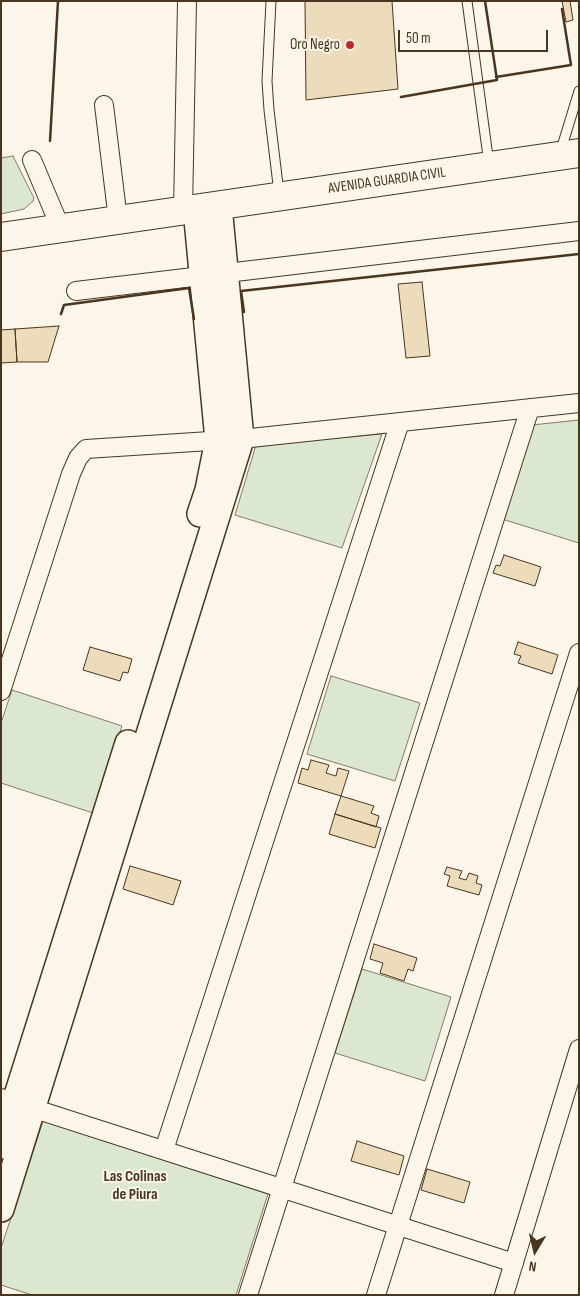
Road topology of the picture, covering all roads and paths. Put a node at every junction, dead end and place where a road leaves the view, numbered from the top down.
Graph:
1 (187, 1) edge
2 (271, 1) edge
3 (467, 1) edge
4 (579, 91) edge
5 (104, 105) dead end
6 (569, 154) edge
7 (32, 160) dead end
8 (490, 166) junction
9 (279, 197) junction
10 (199, 208) junction
11 (118, 220) junction
12 (61, 229) junction
13 (579, 231) edge
14 (1, 237) edge
15 (215, 275) junction
16 (76, 291) dead end
17 (579, 403) edge
18 (530, 408) junction
19 (400, 422) junction
20 (230, 439) junction
21 (579, 653) edge
22 (1, 692) edge
23 (579, 1049) edge
24 (16, 1103) edge
25 (1, 1146) edge
26 (164, 1150) junction
27 (282, 1188) junction
28 (1, 1209) edge
29 (398, 1225) junction
30 (514, 1262) junction
31 (248, 1295) edge
32 (376, 1295) edge
33 (504, 1295) edge

1 - 10 street
2 - 9 lane
3 - 8 lane
4 - 6 lane
5 - 11 street
6 - 8 highway, AVENIDA GUARDIA CIVIL
7 - 12 street
8 - 9 highway, AVENIDA GUARDIA CIVIL
9 - 10 highway, AVENIDA GUARDIA CIVIL
10 - 11 highway, AVENIDA GUARDIA CIVIL
10 - 15 street
11 - 12 highway, AVENIDA GUARDIA CIVIL
12 - 14 highway, AVENIDA GUARDIA CIVIL
13 - 15 street
15 - 16 street
15 - 20 street
17 - 18 street
18 - 19 street
18 - 27 street
19 - 20 street
19 - 26 street
20 - 22 street
20 - 24 street
21 - 29 street
23 - 30 street
24 - 25 street
24 - 26 street
24 - 28 street
26 - 27 street
27 - 29 street
27 - 31 street
29 - 30 street
29 - 32 street
30 - 33 street

